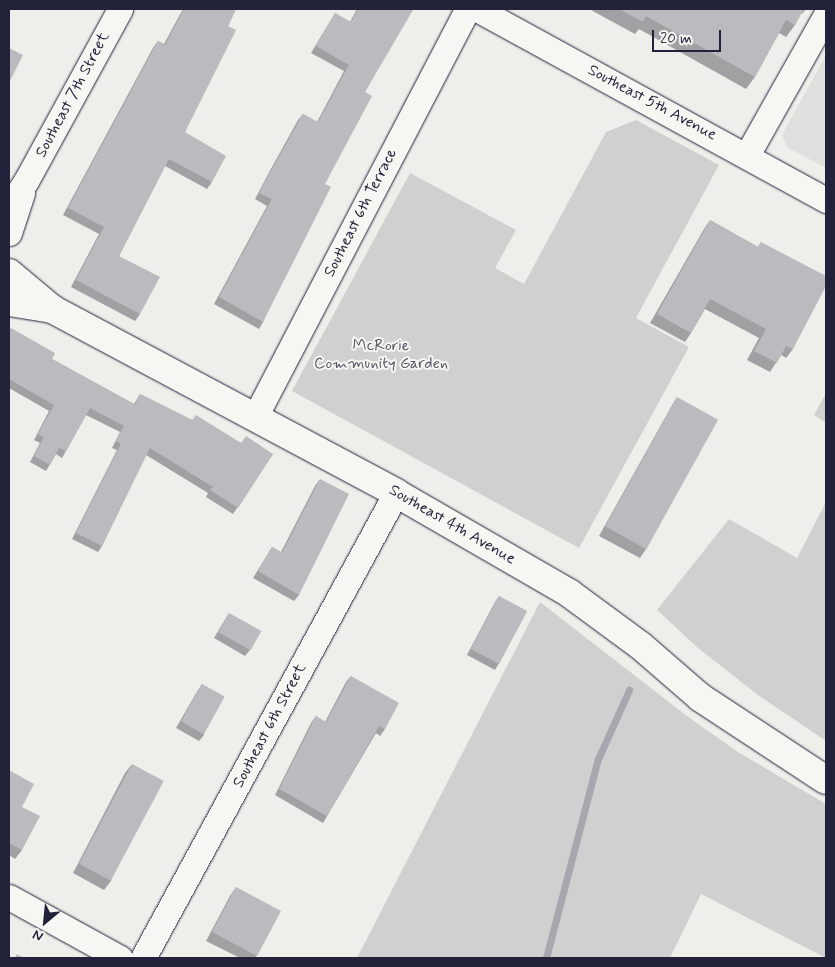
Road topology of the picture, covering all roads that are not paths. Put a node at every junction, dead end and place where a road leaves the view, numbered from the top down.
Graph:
1 (120, 9) edge
2 (467, 9) edge
3 (477, 9) edge
4 (826, 15) edge
5 (747, 155) junction
6 (26, 181) junction
7 (826, 200) edge
8 (9, 207) edge
9 (9, 233) edge
10 (9, 273) edge
11 (9, 302) edge
12 (52, 309) junction
13 (255, 417) junction
14 (396, 493) junction
15 (826, 780) edge
16 (9, 898) edge
17 (120, 958) edge
18 (144, 958) edge

1 - 6 street, Southeast 7th Street
2 - 13 street, Southeast 6th Terrace
3 - 5 street, Southeast 5th Avenue
4 - 5 street
5 - 7 street, Southeast 5th Avenue
6 - 8 street, Southeast 7th Street
6 - 9 street, Southeast 7th Street
10 - 12 street, Southeast 4th Avenue
11 - 12 street, Southeast 4th Avenue
12 - 13 street, Southeast 4th Avenue
13 - 14 street, Southeast 4th Avenue
14 - 15 street, Southeast 4th Avenue
14 - 18 street, Southeast 6th Street
16 - 17 street

